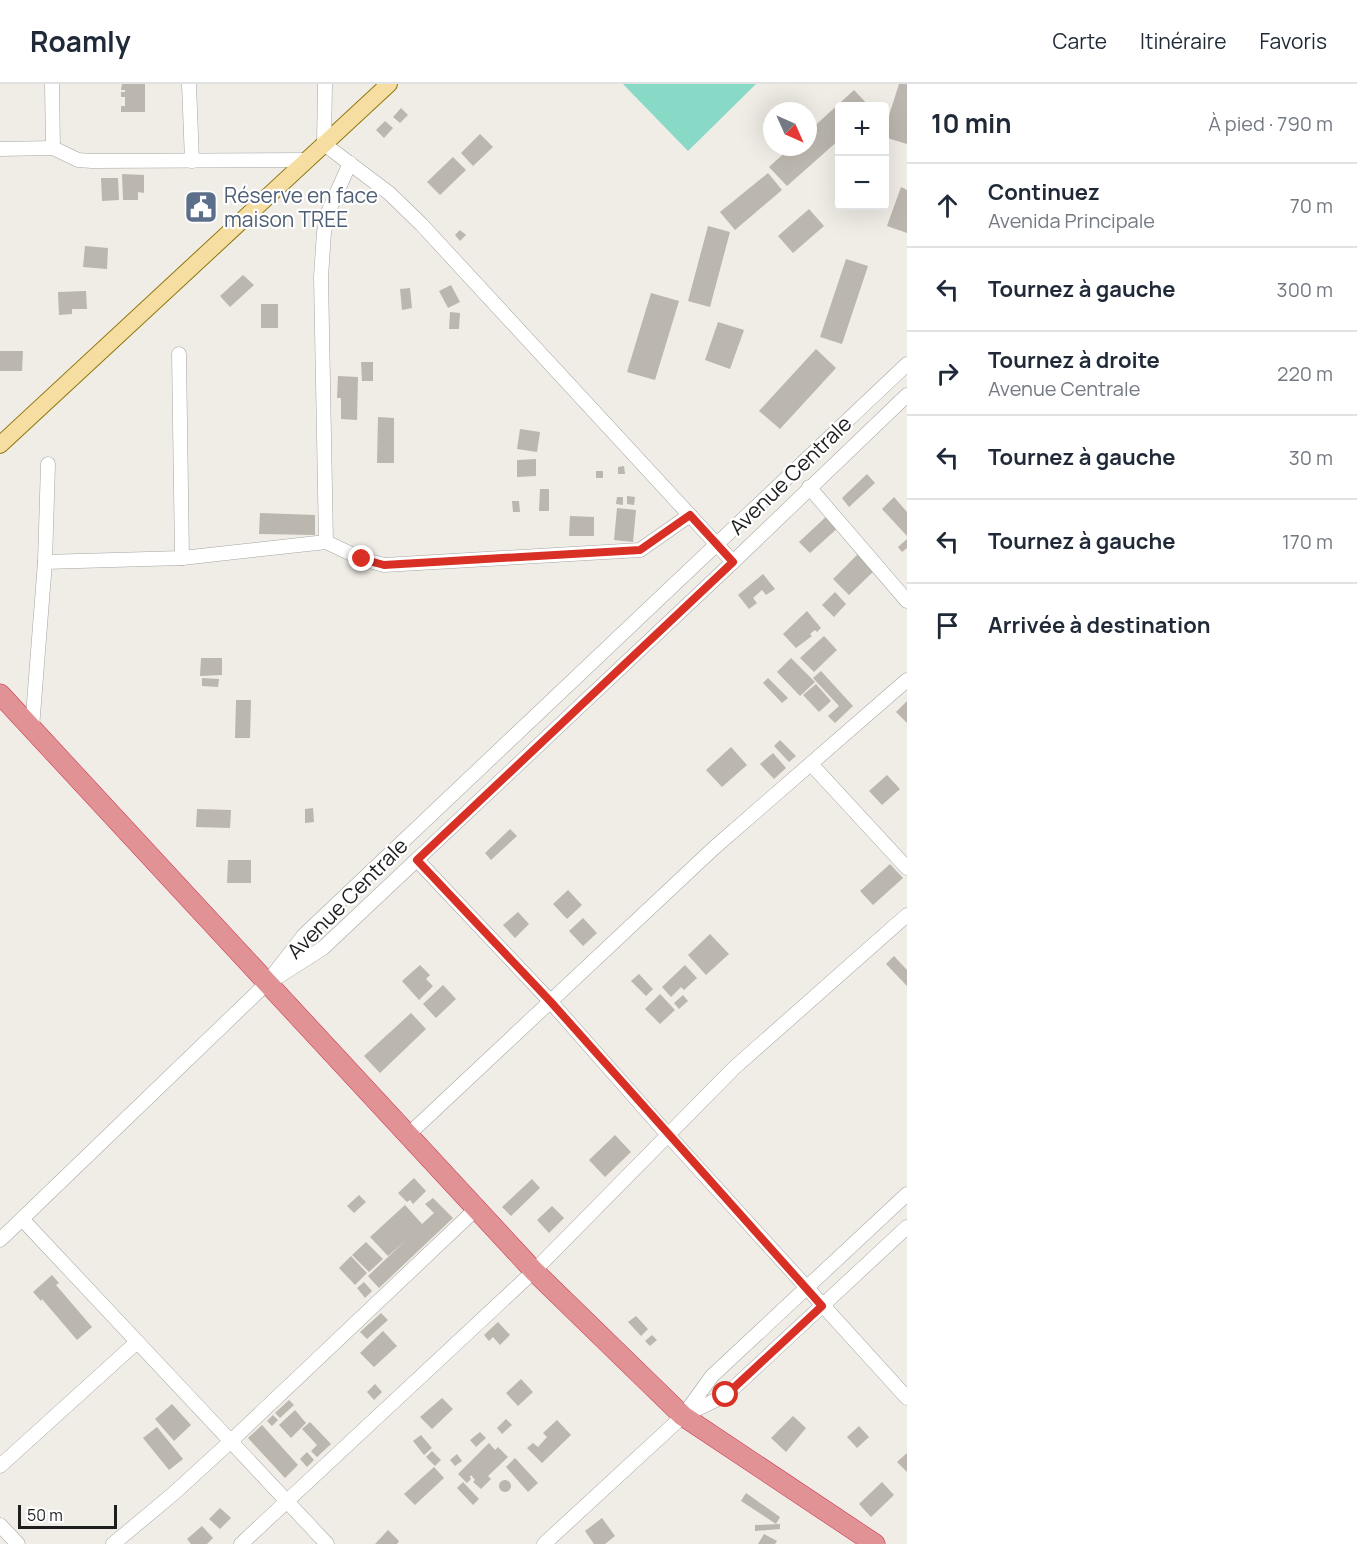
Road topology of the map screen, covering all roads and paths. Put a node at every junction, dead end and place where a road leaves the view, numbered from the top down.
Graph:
1 (52, 84) edge
2 (189, 84) edge
3 (326, 84) edge
4 (389, 84) edge
5 (324, 144) junction
6 (0, 148) edge
7 (53, 148) junction
8 (308, 160) junction
9 (192, 161) junction
10 (350, 163) junction
11 (179, 354) dead end
12 (907, 364) edge
13 (907, 395) edge
14 (0, 445) edge
15 (48, 464) dead end
16 (809, 487) junction
17 (690, 515) junction
18 (326, 542) junction
19 (717, 544) junction
20 (182, 558) junction
21 (45, 562) junction
22 (733, 562) junction
23 (907, 601) edge
24 (907, 680) edge
25 (0, 694) edge
26 (32, 728) junction
27 (811, 764) junction
28 (417, 860) junction
29 (907, 868) edge
30 (907, 915) edge
31 (266, 984) junction
32 (550, 1001) junction
33 (409, 1134) junction
34 (669, 1136) junction
35 (907, 1194) edge
36 (477, 1208) junction
37 (22, 1219) junction
38 (907, 1227) edge
39 (0, 1240) edge
40 (534, 1271) junction
41 (806, 1288) junction
42 (822, 1306) junction
43 (137, 1342) junction
44 (907, 1398) edge
45 (683, 1416) junction
46 (231, 1441) junction
47 (0, 1466) edge
48 (288, 1502) junction
49 (0, 1524) edge
50 (18, 1544) edge
51 (113, 1544) edge
52 (241, 1544) edge
53 (327, 1544) edge
54 (544, 1544) edge
55 (875, 1544) edge

1 - 7 street
2 - 9 street
3 - 5 street
4 - 5 main road
5 - 8 main road
5 - 10 street
6 - 7 street
7 - 9 street
8 - 9 street
8 - 14 main road
10 - 17 street
10 - 18 street
11 - 20 street
12 - 19 street, Avenue Centrale
13 - 16 street, Avenue Centrale
15 - 21 street
16 - 22 street, Avenue Centrale
16 - 23 street
17 - 18 street
17 - 19 street
18 - 20 street
19 - 22 street
19 - 31 street, Avenue Centrale
20 - 21 street
21 - 26 street
22 - 28 street, Avenue Centrale
24 - 27 street
25 - 26 highway
26 - 31 highway
27 - 29 street
27 - 32 street
28 - 31 street, Avenue Centrale
28 - 32 street
30 - 34 street
31 - 33 highway
31 - 37 street
32 - 33 street
32 - 34 street
33 - 36 highway
34 - 40 street
34 - 41 street
35 - 41 street
36 - 40 highway
36 - 46 street
37 - 39 street
37 - 43 street
38 - 42 street
40 - 45 highway
40 - 48 street
41 - 42 street
41 - 45 street
42 - 44 street
42 - 45 street
43 - 46 street
43 - 47 street
45 - 54 street
45 - 55 highway
46 - 48 street
46 - 51 street
48 - 52 street
48 - 53 street
49 - 50 street

